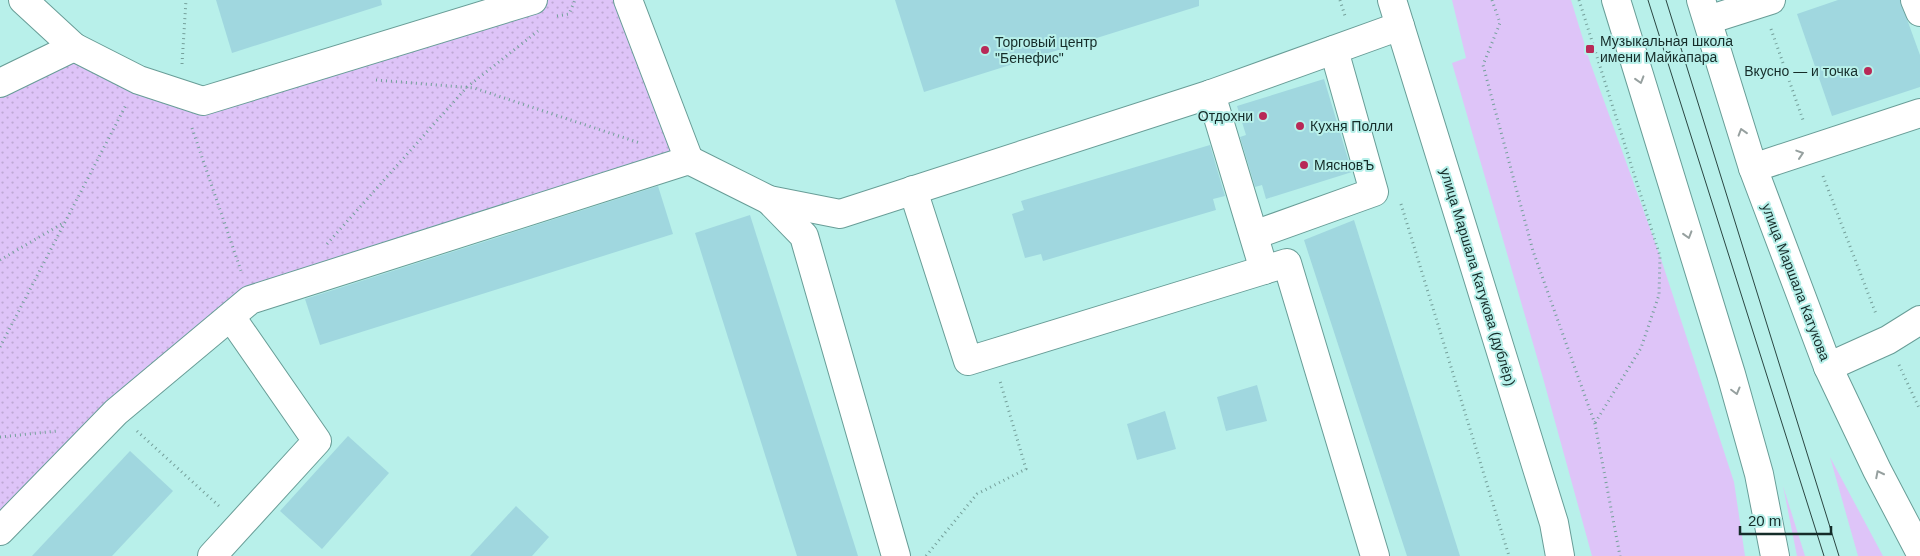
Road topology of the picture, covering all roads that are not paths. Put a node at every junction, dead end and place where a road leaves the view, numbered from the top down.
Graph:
1 (23, 0) edge
2 (533, 0) edge
3 (628, 0) edge
4 (1392, 0) edge
5 (1616, 0) edge
6 (1916, 0) edge
7 (1766, 1) edge
8 (1704, 10) edge
9 (1920, 12) edge
10 (1400, 26) junction
11 (74, 47) junction
12 (1344, 47) junction
13 (0, 83) edge
14 (1210, 94) junction
15 (1920, 113) edge
16 (689, 160) junction
17 (1753, 168) junction
18 (913, 190) junction
19 (769, 200) junction
20 (1254, 235) junction
21 (1264, 270) junction
22 (241, 309) junction
23 (1920, 320) edge
24 (1828, 367) junction
25 (0, 531) edge
26 (1920, 552) edge
27 (212, 556) edge
28 (896, 556) edge
29 (1375, 556) edge
30 (1560, 556) edge
31 (1775, 556) edge

1 - 11 main road
2 - 11 main road
3 - 16 main road
4 - 10 main road, улица Маршала Катукова (дублёр)
5 -> 31 main road
6 - 9 main road
7 - 8 main road
17 -> 8 main road, улица Маршала Катукова
10 - 12 main road
10 - 30 main road, улица Маршала Катукова (дублёр)
11 - 13 main road
12 - 14 main road
12 - 20 main road
14 - 18 main road
14 - 20 main road
17 -> 15 main road
16 - 19 main road
16 - 22 main road
17 - 24 main road, улица Маршала Катукова
18 - 19 main road
18 - 21 main road
19 - 28 main road
20 - 21 main road
21 - 29 main road
22 - 25 main road
22 - 27 main road
23 - 24 main road
26 -> 24 main road, улица Маршала Катукова

